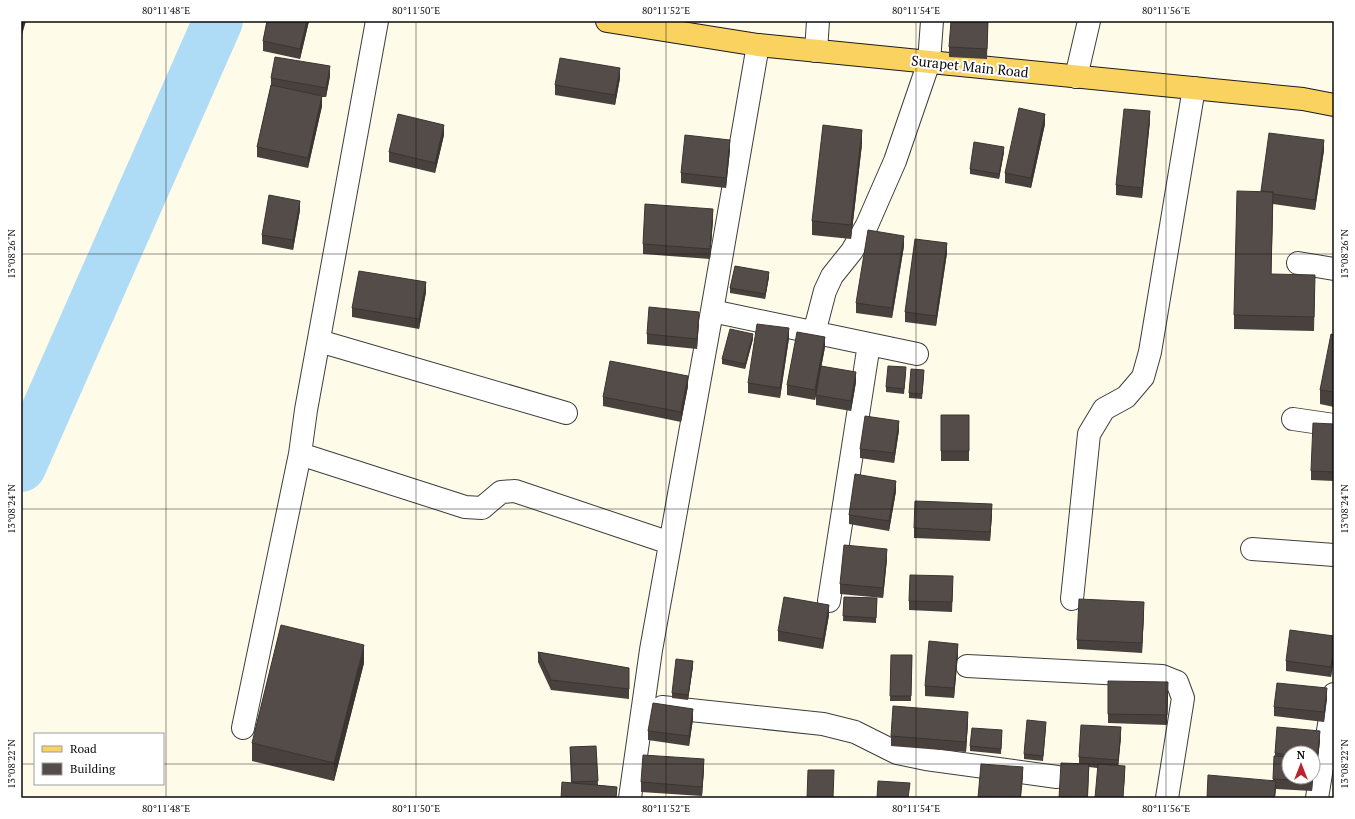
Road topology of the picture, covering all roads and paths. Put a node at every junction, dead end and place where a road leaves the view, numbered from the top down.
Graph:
1 (377, 21) edge
2 (607, 21) edge
3 (818, 21) edge
4 (932, 21) edge
5 (1089, 21) edge
6 (758, 46) junction
7 (816, 51) junction
8 (929, 62) junction
9 (1076, 77) junction
10 (1194, 88) junction
11 (1334, 105) edge
12 (1298, 263) dead end
13 (1334, 269) edge
14 (712, 311) junction
15 (814, 332) junction
16 (319, 341) junction
17 (869, 344) junction
18 (917, 354) dead end
19 (566, 413) dead end
20 (1293, 419) dead end
21 (1334, 425) edge
22 (300, 454) junction
23 (670, 543) junction
24 (1252, 549) dead end
25 (1334, 555) edge
26 (1072, 599) dead end
27 (829, 601) dead end
28 (967, 666) dead end
29 (1334, 694) edge
30 (643, 705) junction
31 (243, 728) dead end
32 (1057, 777) dead end
33 (630, 798) edge
34 (1167, 798) edge
35 (1317, 798) edge

1 - 16 street
2 - 6 main road, Surapet Main Road
3 - 7 street
4 - 8 street
5 - 9 street
6 - 7 main road, Surapet Main Road
6 - 14 street
7 - 8 main road, Surapet Main Road
8 - 9 main road, Surapet Main Road
8 - 15 street
9 - 10 main road, Surapet Main Road
10 - 11 main road, Surapet Main Road
10 - 26 street
12 - 13 street
14 - 15 street
14 - 23 street
15 - 17 street
16 - 19 street
16 - 22 street
17 - 18 street
17 - 27 street
20 - 21 street
22 - 23 street
22 - 31 street
23 - 30 street
24 - 25 street
28 - 34 street
29 - 35 street
30 - 32 street
30 - 33 street

